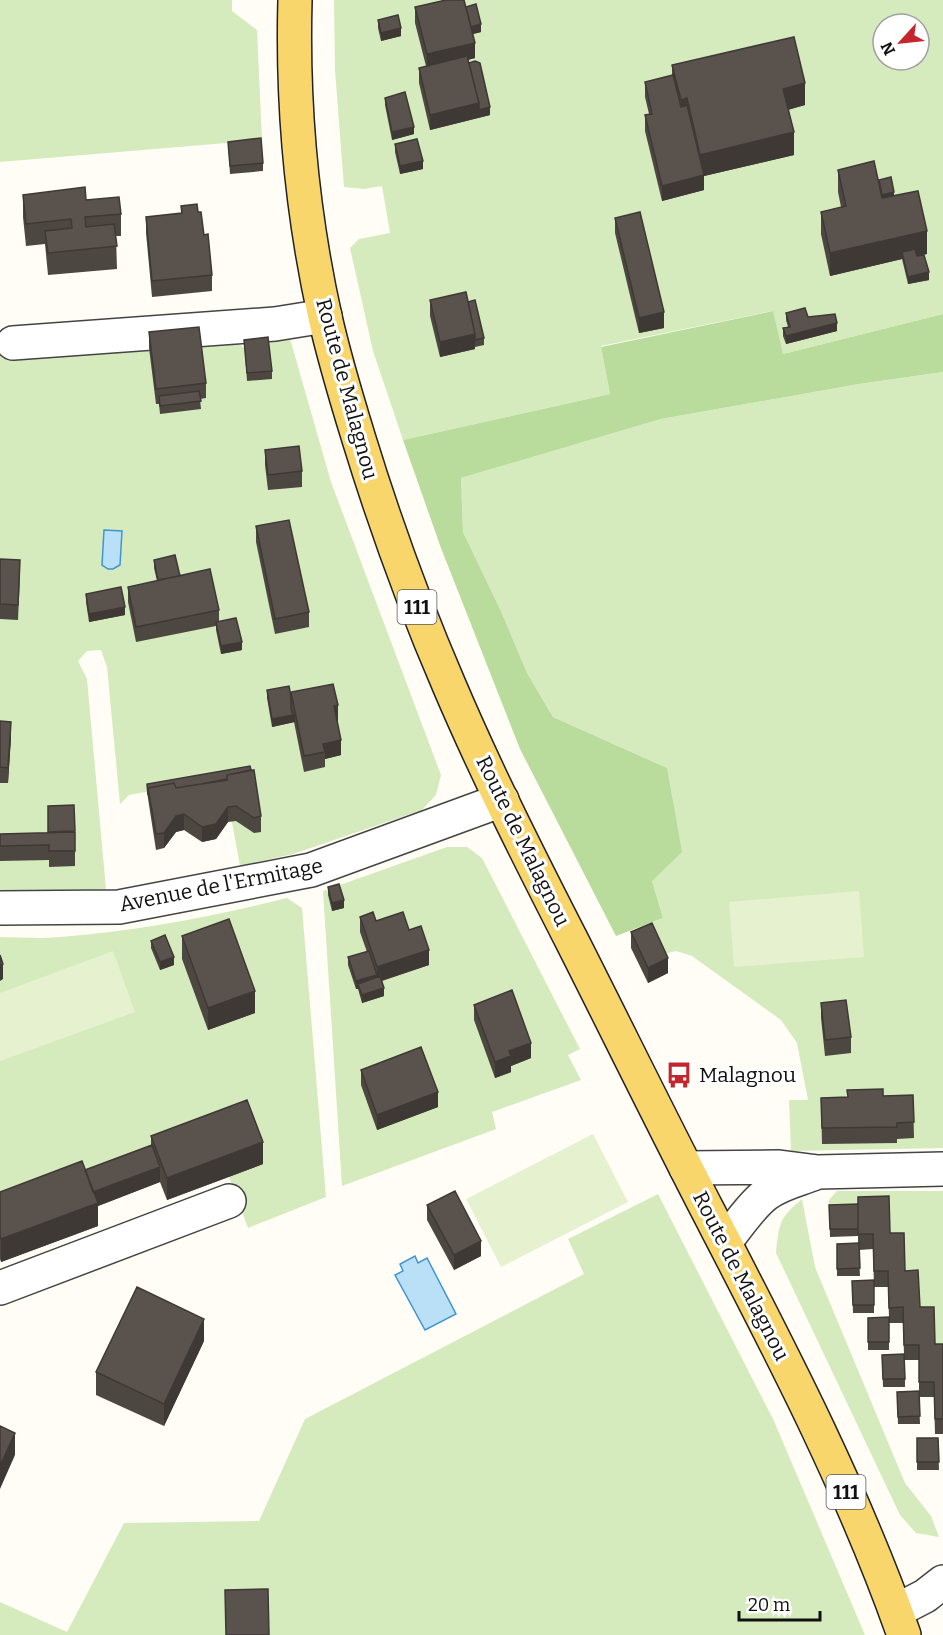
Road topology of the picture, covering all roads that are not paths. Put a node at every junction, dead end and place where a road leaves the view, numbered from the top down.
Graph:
1 (296, 0) edge
2 (325, 316) junction
3 (14, 343) dead end
4 (502, 800) junction
5 (0, 908) edge
6 (686, 1168) junction
7 (943, 1169) edge
8 (818, 1172) junction
9 (229, 1201) dead end
10 (725, 1242) junction
11 (0, 1288) edge
12 (943, 1582) edge
13 (900, 1623) edge

1 - 2 main road, Route de Malagnou / 111
2 - 3 street
2 - 4 main road, Route de Malagnou / 111
4 - 5 street, Avenue de l'Ermitage
4 - 6 main road, Route de Malagnou / 111
6 - 8 street
6 - 10 main road, Route de Malagnou / 111
7 - 8 street
8 - 10 street
9 - 11 street
10 - 13 main road, Route de Malagnou / 111
12 - 13 street

